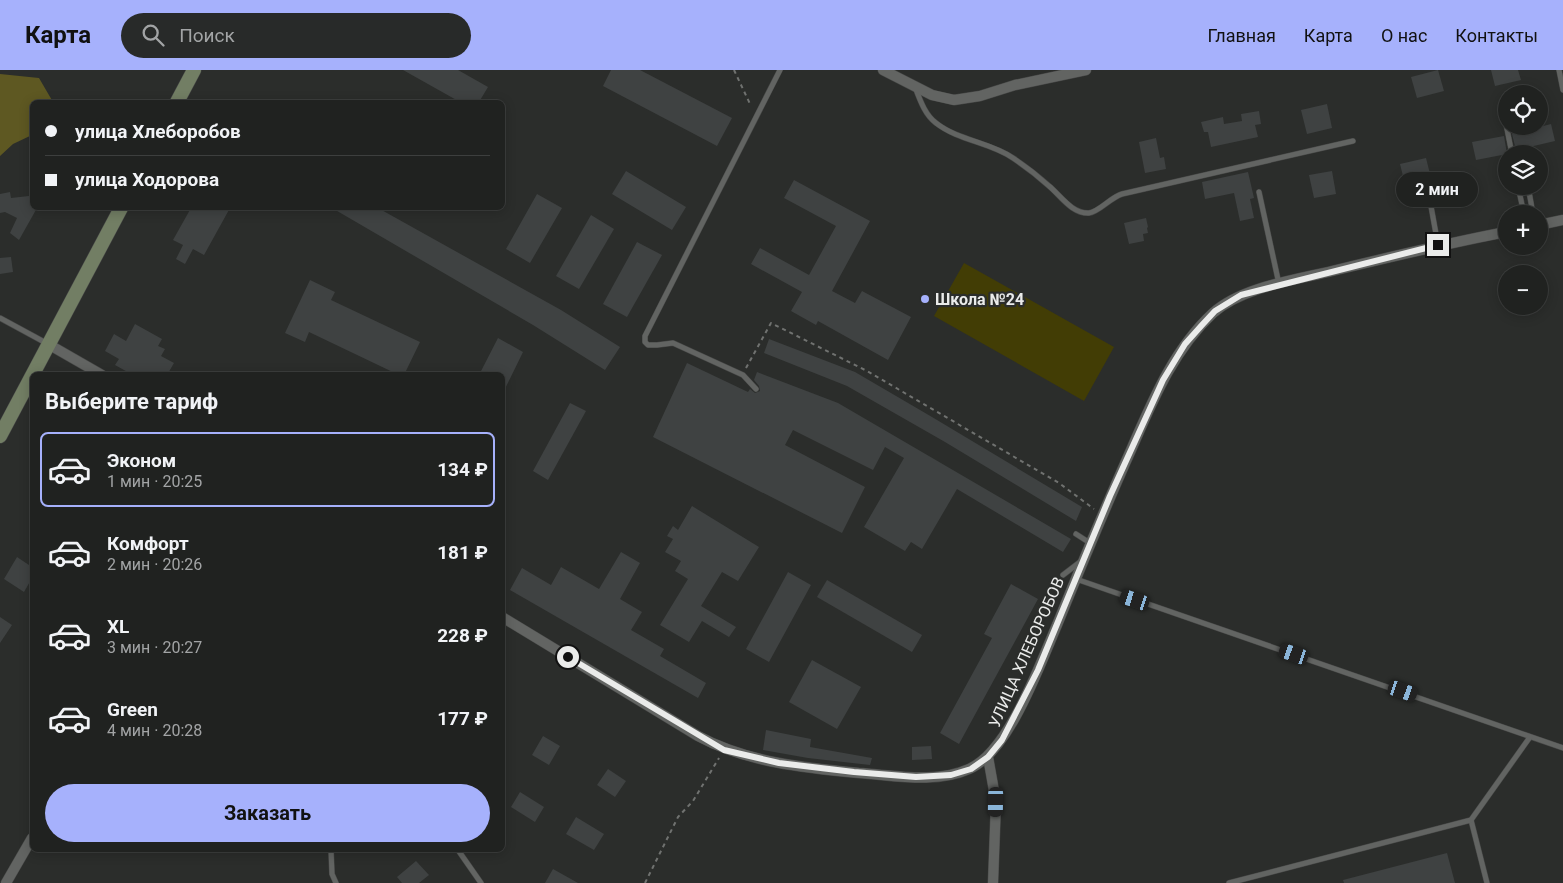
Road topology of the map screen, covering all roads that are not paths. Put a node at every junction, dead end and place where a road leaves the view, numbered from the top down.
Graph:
1 (194, 70) edge
2 (780, 70) edge
3 (883, 70) edge
4 (1086, 70) edge
5 (1559, 70) edge
6 (915, 87) junction
7 (1563, 90) edge
8 (178, 100) edge
9 (1353, 141) dead end
10 (1427, 184) dead end
11 (1259, 192) dead end
12 (120, 210) edge
13 (1563, 220) edge
14 (1548, 223) edge
15 (1498, 234) edge
16 (1438, 245) junction
17 (1279, 284) junction
18 (0, 318) edge
19 (48, 344) junction
20 (33, 372) edge
21 (97, 372) edge
22 (30, 378) edge
23 (756, 390) dead end
24 (0, 436) edge
25 (1076, 534) dead end
26 (1090, 543) junction
27 (1084, 559) junction
28 (1063, 575) dead end
29 (1076, 579) junction
30 (505, 619) edge
31 (1530, 737) junction
32 (1563, 748) edge
33 (988, 757) junction
34 (1471, 820) junction
35 (30, 841) edge
36 (331, 852) edge
37 (459, 852) edge
38 (6, 883) edge
39 (336, 883) edge
40 (481, 883) edge
41 (993, 883) edge
42 (1230, 883) edge
43 (1487, 883) edge

1 - 8 main road
2 - 23 lane
3 - 6 street
4 - 6 street
5 - 7 lane
6 - 9 lane
10 - 16 lane
11 - 17 lane
12 - 19 main road
13 - 14 street
15 - 16 street, УЛИЦА ХЛЕБОРОБОВ
16 - 17 street, УЛИЦА ХЛЕБОРОБОВ
17 - 26 street, УЛИЦА ХЛЕБОРОБОВ
18 - 19 lane
19 - 20 main road
19 - 21 street
22 - 24 main road
25 - 26 lane
26 - 27 street, УЛИЦА ХЛЕБОРОБОВ
27 - 28 lane
27 - 29 street, УЛИЦА ХЛЕБОРОБОВ
29 - 31 lane
29 - 33 street, УЛИЦА ХЛЕБОРОБОВ
30 - 33 street, УЛИЦА ХЛЕБОРОБОВ
31 - 32 lane
31 - 34 lane
33 - 41 street
34 - 42 lane
34 - 43 lane
35 - 38 street
36 - 39 lane
37 - 40 lane

